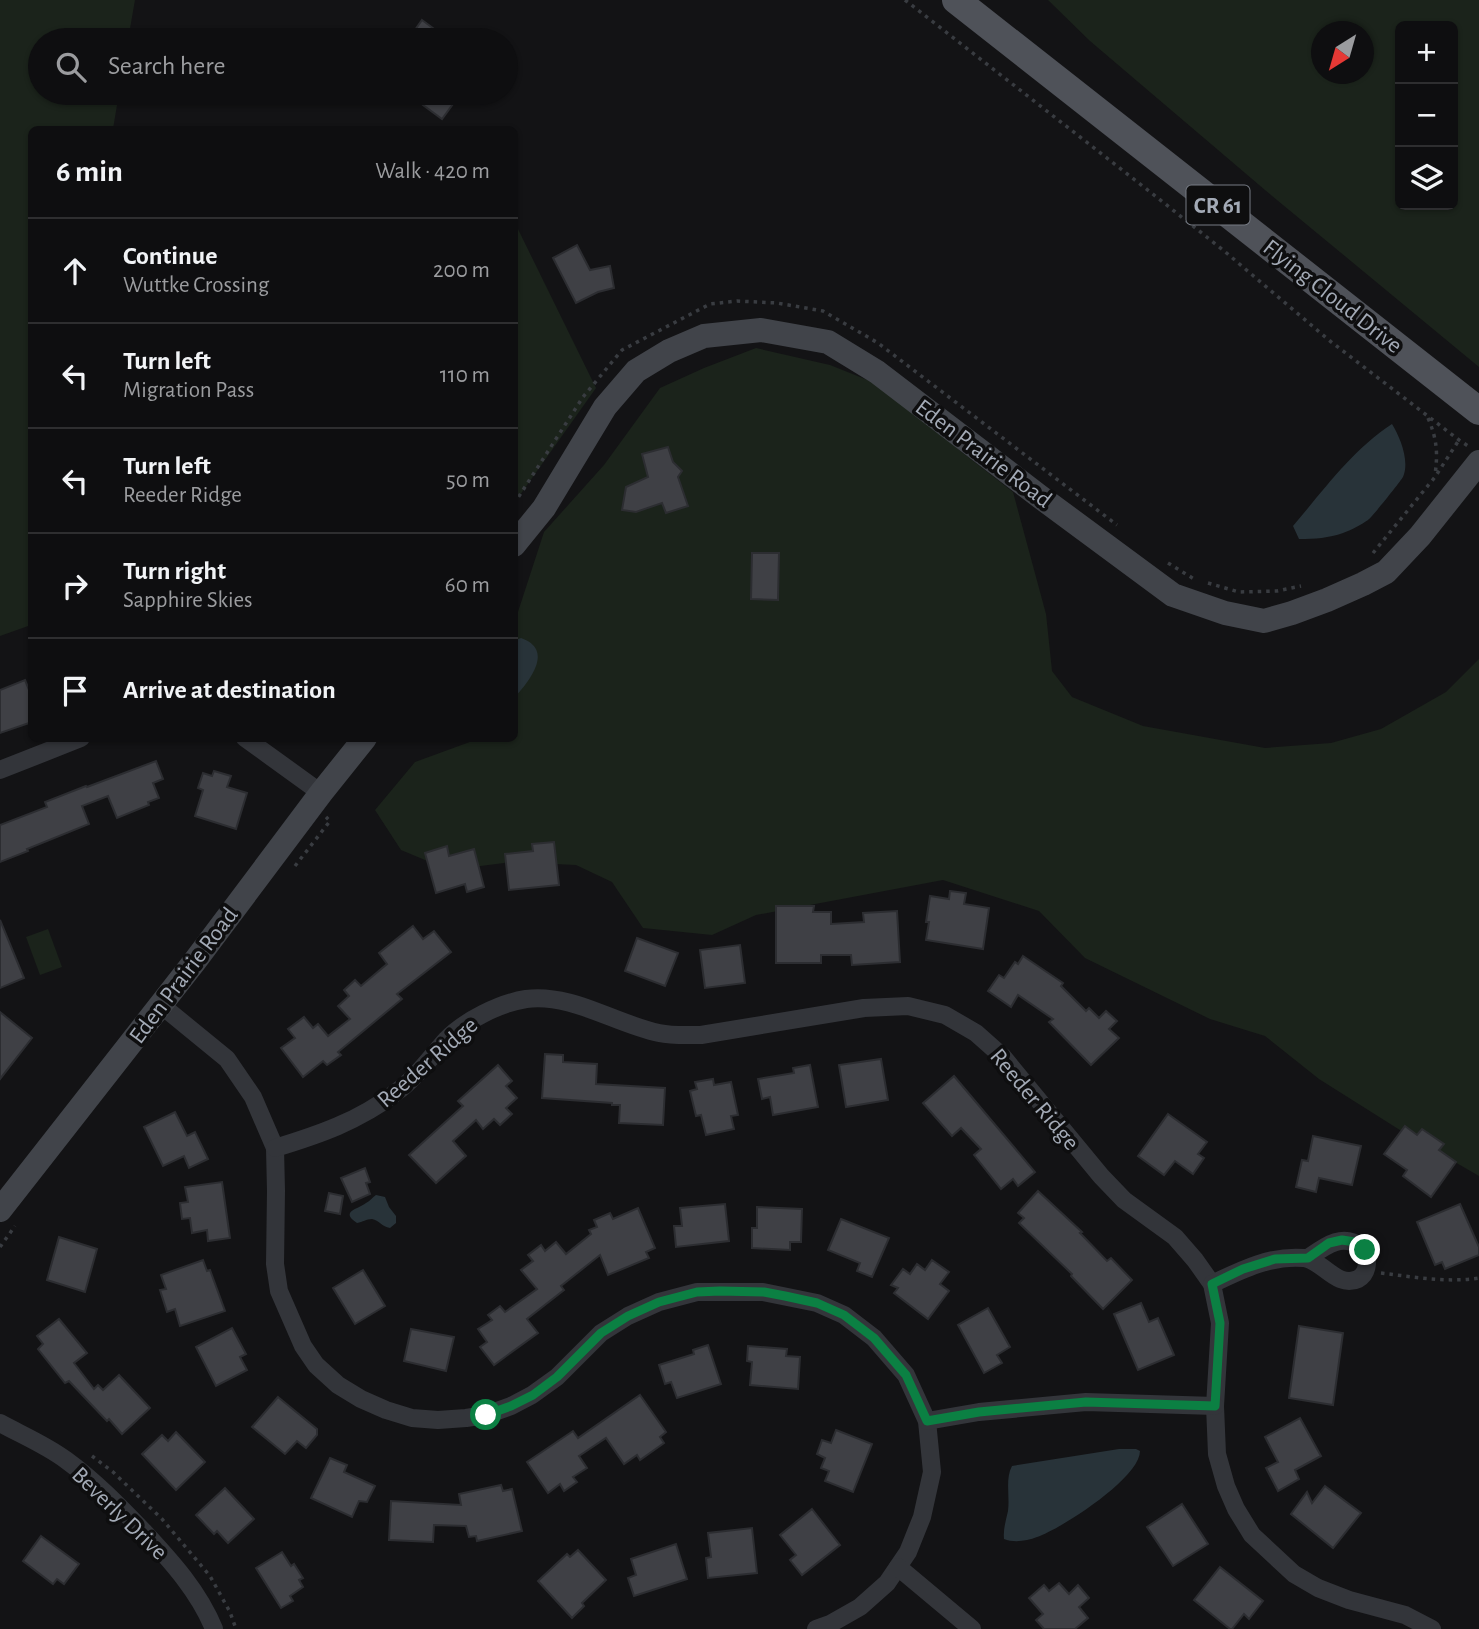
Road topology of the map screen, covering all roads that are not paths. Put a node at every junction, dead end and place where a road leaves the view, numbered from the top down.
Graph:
1 (956, 0) edge
2 (1479, 411) edge
3 (1474, 454) edge
4 (518, 540) edge
5 (71, 742) edge
6 (250, 742) edge
7 (362, 742) edge
8 (0, 770) edge
9 (321, 793) junction
10 (161, 1005) junction
11 (275, 1149) junction
12 (0, 1210) edge
13 (1308, 1258) junction
14 (1212, 1284) junction
15 (1215, 1406) junction
16 (927, 1421) junction
17 (0, 1423) edge
18 (898, 1567) junction
19 (214, 1629) edge
20 (816, 1629) edge
21 (972, 1629) edge
22 (1432, 1629) edge

1 - 2 main road, Flying Cloud Drive / CR 61
3 - 4 street, Eden Prairie Road
5 - 8 street
6 - 9 street
7 - 9 street, Eden Prairie Road
9 - 10 street, Eden Prairie Road
10 - 11 street
10 - 12 street, Eden Prairie Road
11 - 14 street, Reeder Ridge
11 - 16 street
13 - 13 street
13 - 14 street
14 - 15 street, Reeder Ridge
15 - 16 street
15 - 22 street, Reeder Ridge
16 - 18 street
17 - 19 street, Beverly Drive
18 - 20 street
18 - 21 street

